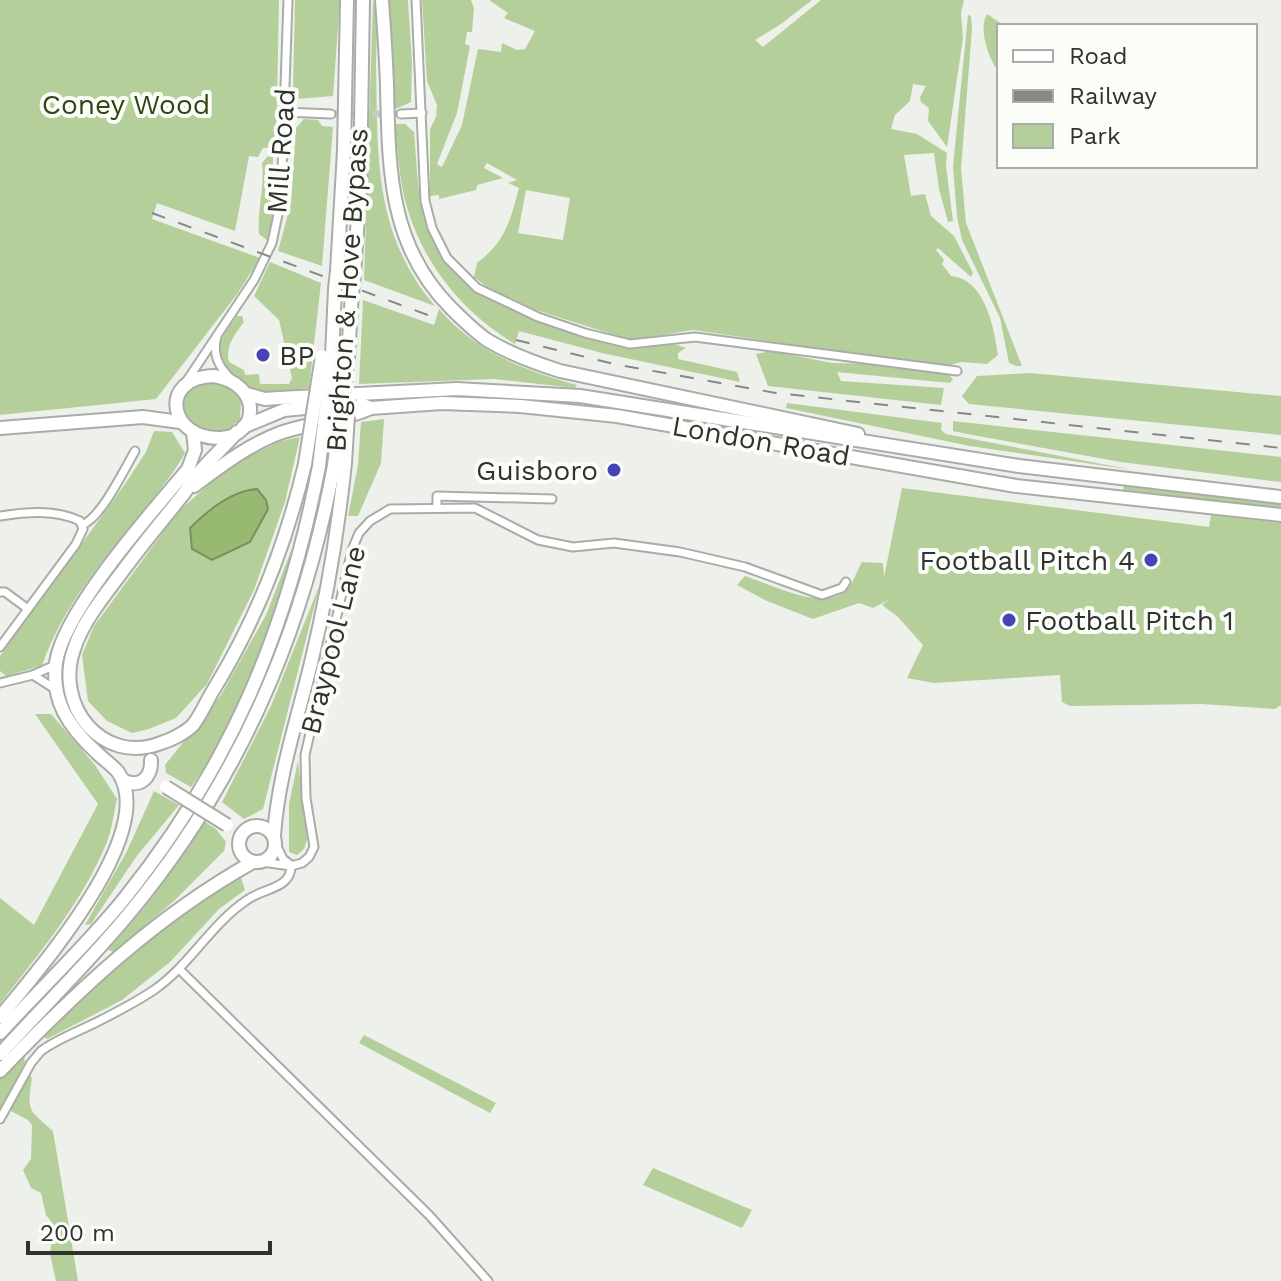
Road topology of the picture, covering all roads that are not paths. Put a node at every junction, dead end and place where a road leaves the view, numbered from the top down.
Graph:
1 (288, 0) edge
2 (347, 0) edge
3 (363, 0) edge
4 (382, 0) edge
5 (416, 0) edge
6 (285, 112) junction
7 (422, 113) junction
8 (331, 114) tunnel mouth
9 (401, 114) tunnel mouth
10 (218, 334) junction
11 (327, 356) junction
12 (957, 371) dead end
13 (232, 380) junction
14 (185, 384) junction
15 (247, 394) junction
16 (177, 398) junction
17 (371, 408) junction
18 (143, 417) junction
19 (180, 422) junction
20 (0, 428) edge
21 (240, 430) junction
22 (193, 432) junction
23 (880, 442) junction
24 (135, 451) dead end
25 (340, 464) junction
26 (186, 492) junction
27 (1281, 497) edge
28 (552, 499) dead end
29 (437, 508) junction
30 (1281, 515) edge
31 (0, 516) edge
32 (82, 525) junction
33 (846, 582) dead end
34 (0, 592) edge
35 (28, 609) junction
36 (0, 647) edge
37 (55, 665) junction
38 (33, 675) junction
39 (2, 680) edge
40 (55, 690) junction
41 (203, 707) junction
42 (89, 725) junction
43 (134, 750) junction
44 (151, 760) junction
45 (125, 778) junction
46 (166, 787) junction
47 (227, 825) junction
48 (246, 829) junction
49 (275, 840) junction
50 (239, 841) junction
51 (258, 862) junction
52 (291, 866) junction
53 (180, 970) junction
54 (0, 1017) edge
55 (0, 1033) edge
56 (0, 1054) edge
57 (0, 1071) edge
58 (0, 1119) edge
59 (488, 1281) edge

1 - 6 street, Mill Road
2 - 11 highway, Brighton & Hove Bypass, bridge
3 - 25 highway, Brighton & Hove Bypass, bridge
4 - 23 highway
5 - 7 street
6 - 8 street
6 - 10 street, Mill Road
7 - 9 street
7 - 12 street
10 - 13 street
10 - 14 street, Mill Road
11 - 41 highway, bridge
11 - 55 highway, Brighton & Hove Bypass, bridge
13 - 14 highway
13 - 15 highway
14 - 16 highway
15 - 21 highway
15 - 23 highway, London Road
16 - 18 highway
16 - 19 highway
17 - 21 highway, London Road
17 - 26 highway
17 - 30 highway, London Road
18 - 19 highway
18 - 20 highway
19 - 22 highway
21 - 22 highway
21 - 26 highway
22 - 37 highway
23 - 27 highway, London Road
24 - 32 street
25 - 49 highway
25 - 56 highway, Brighton & Hove Bypass
26 - 42 highway
28 - 29 street
29 - 33 street, Braypool Lane
29 - 52 street, Braypool Lane
31 - 32 street
32 - 35 street
34 - 35 street
35 - 36 street
37 - 38 street
37 - 40 highway
38 - 39 street
38 - 40 street
40 - 45 highway
41 - 42 highway
41 - 43 highway
42 - 43 highway
43 - 44 highway
43 - 45 highway
44 - 45 highway
44 - 46 highway
45 - 46 highway
45 - 54 highway
46 - 47 highway, bridge
47 - 48 highway
47 - 50 highway
48 - 49 highway
48 - 50 highway
49 - 51 highway
49 - 52 street
50 - 51 highway
51 - 52 street
51 - 57 highway
52 - 53 street
53 - 58 street
53 - 59 street

